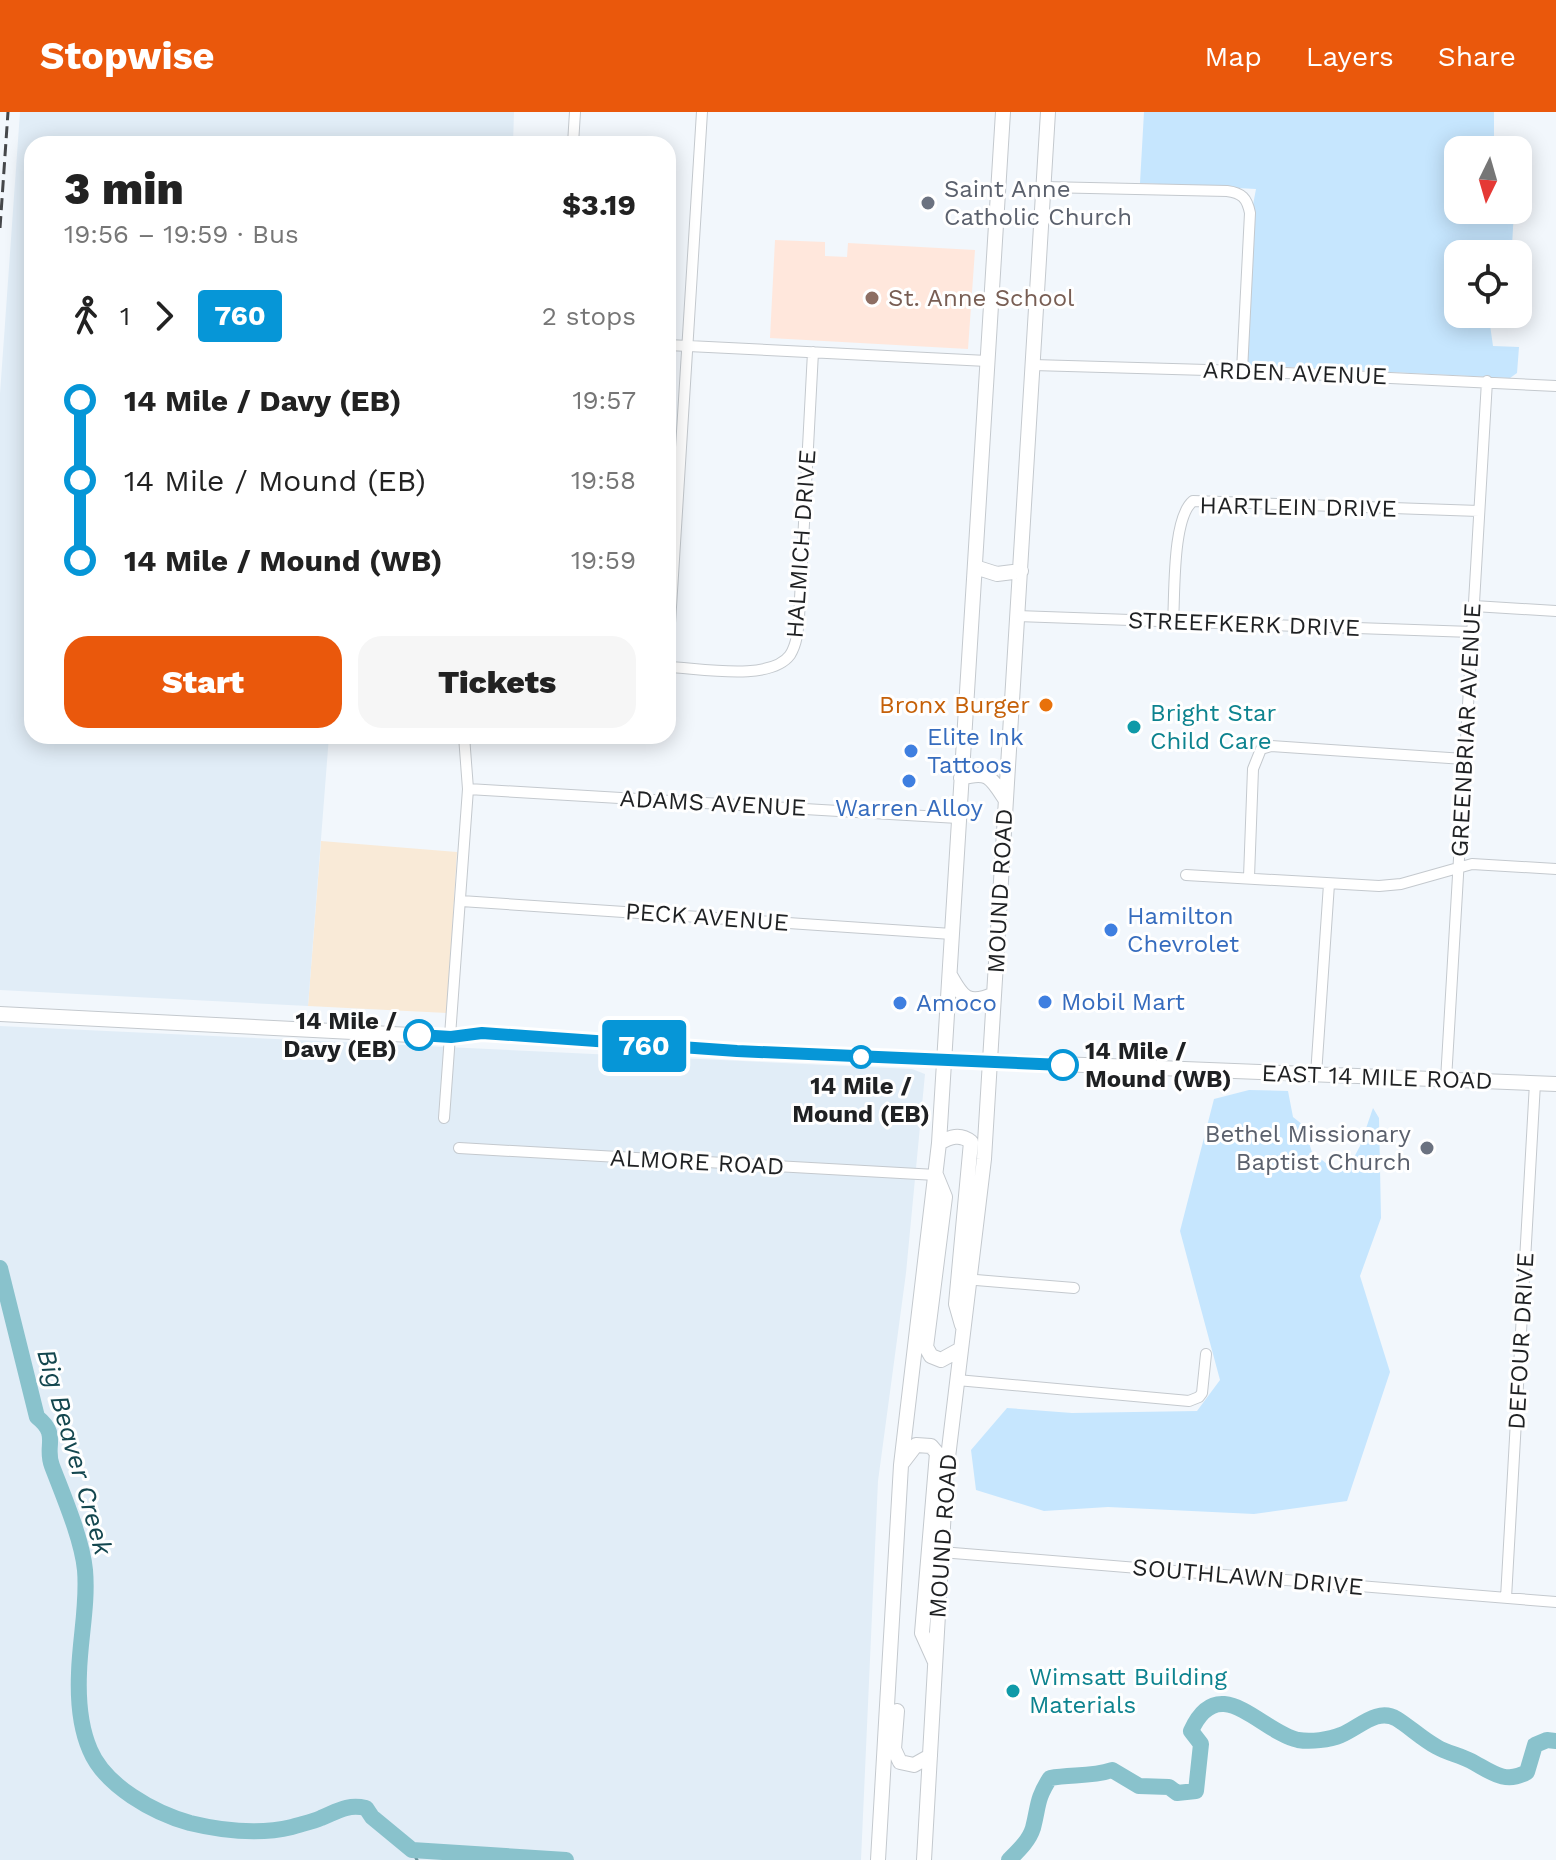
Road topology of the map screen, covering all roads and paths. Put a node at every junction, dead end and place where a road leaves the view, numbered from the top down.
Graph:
1 (575, 112) edge
2 (702, 112) edge
3 (1003, 112) edge
4 (1048, 112) edge
5 (574, 136) edge
6 (1044, 187) junction
7 (676, 345) edge
8 (687, 346) junction
9 (813, 352) junction
10 (987, 361) junction
11 (1033, 365) junction
12 (1242, 371) junction
13 (1487, 381) junction
14 (1556, 386) edge
15 (1479, 511) junction
16 (676, 525) edge
17 (975, 567) junction
18 (1021, 571) junction
19 (1474, 606) junction
20 (1556, 611) edge
21 (1017, 616) junction
22 (1173, 622) junction
23 (1472, 632) junction
24 (676, 667) edge
25 (465, 744) edge
26 (1464, 759) junction
27 (961, 778) junction
28 (468, 789) junction
29 (1006, 799) junction
30 (958, 818) junction
31 (1458, 868) junction
32 (1556, 869) edge
33 (1186, 875) dead end
34 (1249, 877) junction
35 (1329, 884) junction
36 (461, 901) junction
37 (952, 934) junction
38 (950, 974) junction
39 (994, 994) junction
40 (0, 1014) edge
41 (451, 1037) junction
42 (944, 1061) junction
43 (990, 1062) junction
44 (1316, 1075) junction
45 (1446, 1080) junction
46 (1535, 1083) junction
47 (1556, 1084) edge
48 (444, 1118) dead end
49 (939, 1143) junction
50 (459, 1148) dead end
51 (936, 1175) junction
52 (965, 1279) junction
53 (1074, 1288) dead end
54 (961, 1349) junction
55 (1206, 1354) dead end
56 (957, 1380) junction
57 (901, 1465) junction
58 (898, 1527) junction
59 (941, 1552) junction
60 (1506, 1598) junction
61 (1556, 1602) edge
62 (935, 1662) junction
63 (930, 1756) junction
64 (878, 1860) edge
65 (924, 1860) edge

1 - 5 street
2 - 8 street
3 - 10 main road, MOUND ROAD
4 - 6 main road, MOUND ROAD
6 - 11 main road, MOUND ROAD
6 - 12 street
7 - 8 street
8 - 9 street
8 - 16 street
9 - 10 street
9 - 24 street, HALMICH DRIVE
10 - 17 main road, MOUND ROAD
11 - 12 street, ARDEN AVENUE
11 - 18 main road, MOUND ROAD
12 - 13 street, ARDEN AVENUE
13 - 14 street, ARDEN AVENUE
13 - 15 street, GREENBRIAR AVENUE
15 - 19 street, GREENBRIAR AVENUE
15 - 22 street, HARTLEIN DRIVE
17 - 18 main road
17 - 27 main road, MOUND ROAD
18 - 21 main road, MOUND ROAD
19 - 20 street
19 - 23 street, GREENBRIAR AVENUE
21 - 22 street, STREEFKERK DRIVE
21 - 29 main road, MOUND ROAD
22 - 23 street, STREEFKERK DRIVE
23 - 26 street, GREENBRIAR AVENUE
25 - 28 street
26 - 31 street, GREENBRIAR AVENUE
26 - 34 street
27 - 29 main road
27 - 30 main road, MOUND ROAD
28 - 30 street, ADAMS AVENUE
28 - 36 street
29 - 39 main road, MOUND ROAD
30 - 37 main road, MOUND ROAD
31 - 32 street
31 - 35 street
31 - 45 street, GREENBRIAR AVENUE
33 - 34 street
34 - 35 street
35 - 44 street
36 - 37 street, PECK AVENUE
36 - 41 street
37 - 38 main road, MOUND ROAD
38 - 39 main road
38 - 42 main road, MOUND ROAD
39 - 43 main road, MOUND ROAD
40 - 41 main road, EAST 14 MILE ROAD
41 - 42 main road, EAST 14 MILE ROAD
41 - 48 street
42 - 43 main road, EAST 14 MILE ROAD
42 - 49 main road, MOUND ROAD
43 - 44 main road, EAST 14 MILE ROAD
43 - 52 main road, MOUND ROAD
44 - 45 main road, EAST 14 MILE ROAD
45 - 46 main road, EAST 14 MILE ROAD
46 - 47 main road, EAST 14 MILE ROAD
46 - 60 street, DEFOUR DRIVE
49 - 51 main road, MOUND ROAD
49 - 52 main road
50 - 51 street, ALMORE ROAD
51 - 54 main road
51 - 57 main road, MOUND ROAD
52 - 53 street
52 - 54 main road, MOUND ROAD
54 - 56 main road, MOUND ROAD
55 - 56 street
56 - 59 main road, MOUND ROAD
57 - 58 main road, MOUND ROAD
57 - 62 main road
58 - 63 main road
58 - 64 main road, MOUND ROAD
59 - 60 street, SOUTHLAWN DRIVE
59 - 62 main road, MOUND ROAD
60 - 61 street, SOUTHLAWN DRIVE
62 - 63 main road, MOUND ROAD
63 - 65 main road, MOUND ROAD

